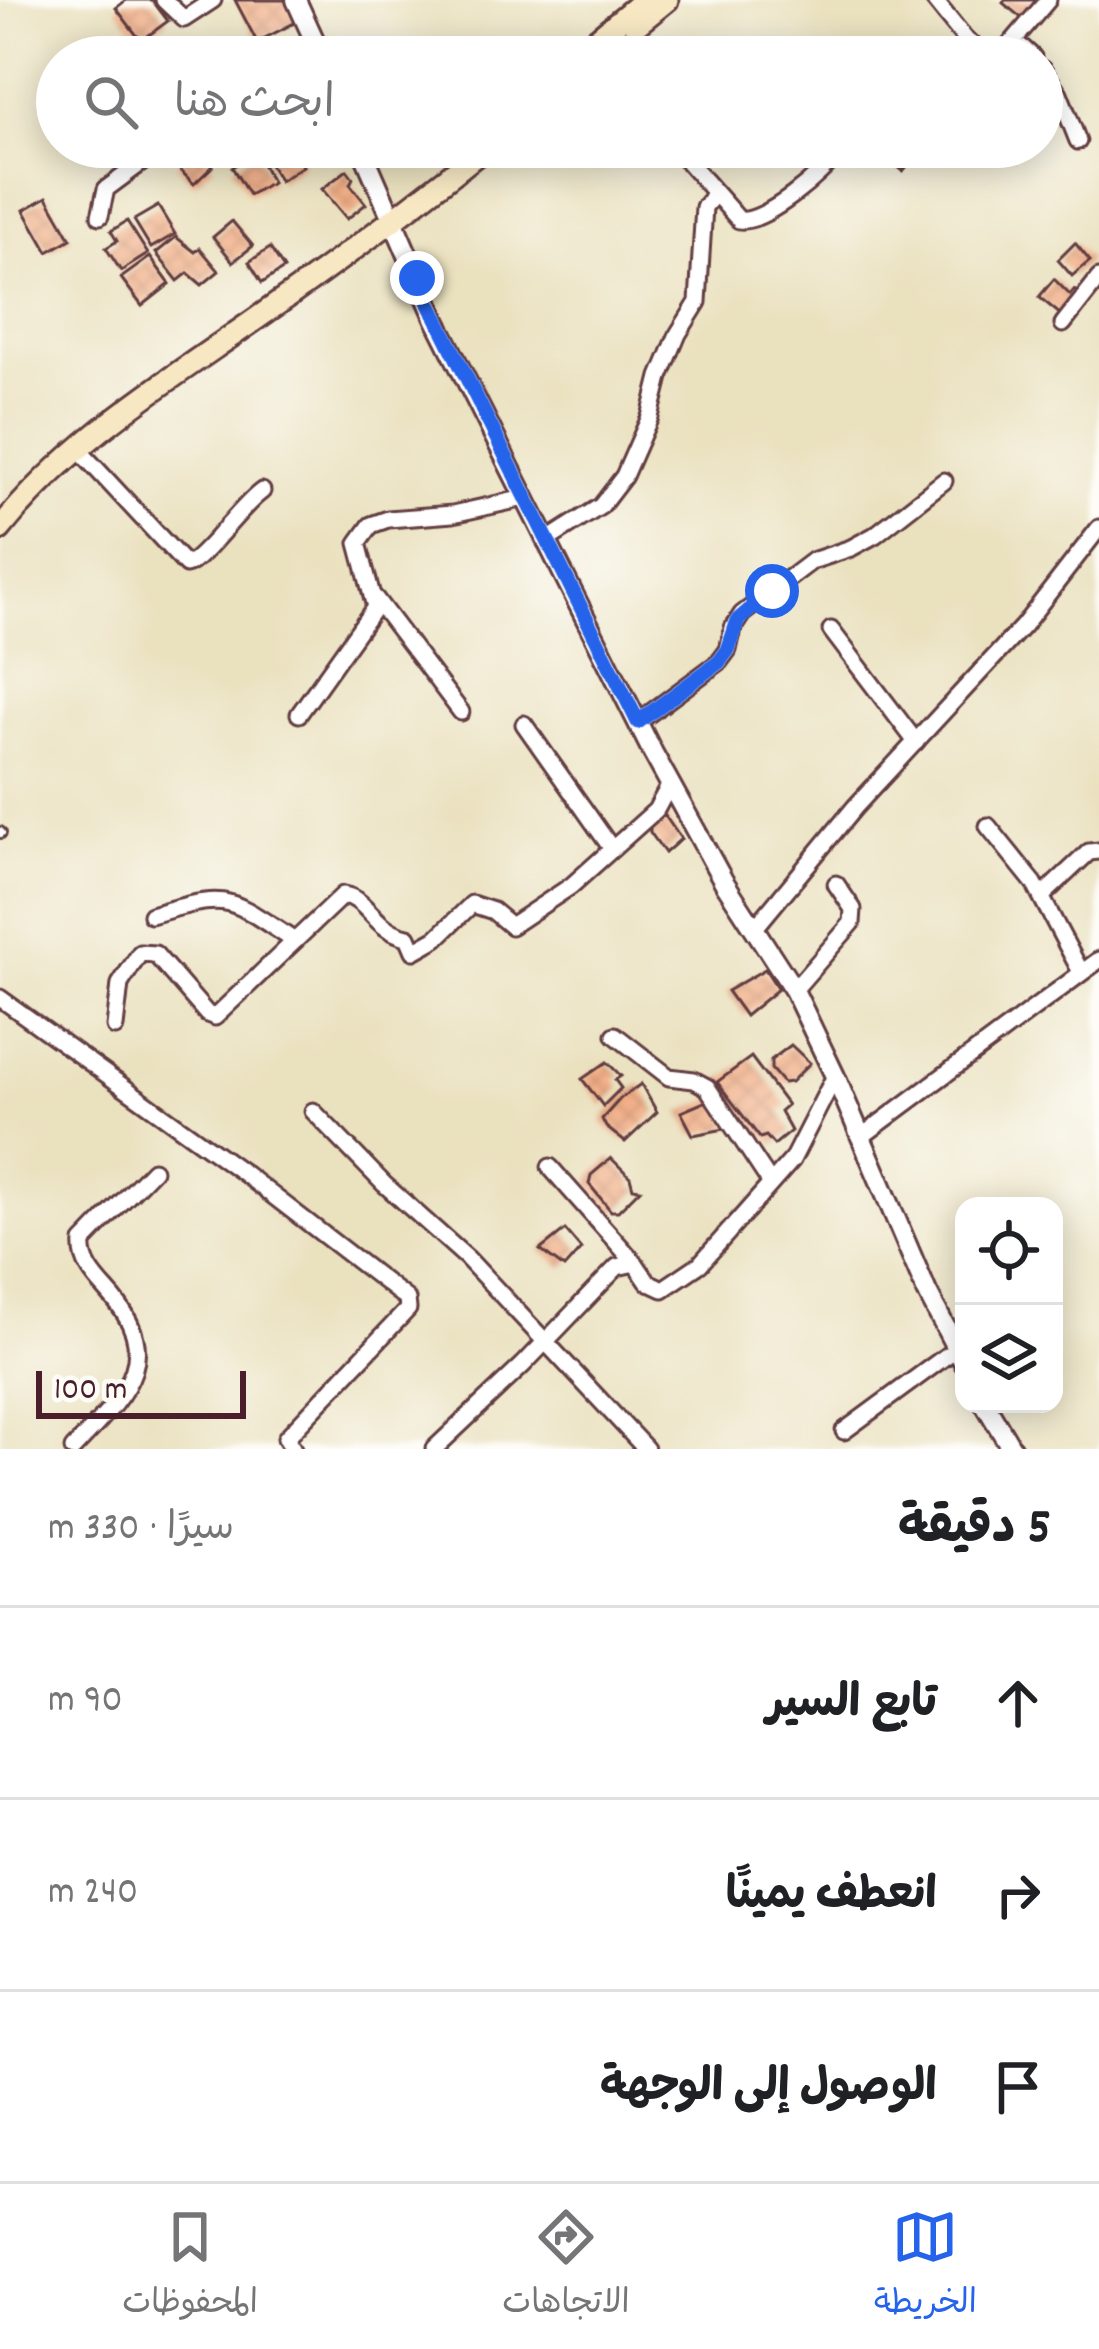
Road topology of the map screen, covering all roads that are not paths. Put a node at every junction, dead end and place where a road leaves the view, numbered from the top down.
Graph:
1 (164, 0) edge
2 (213, 0) edge
3 (644, 0) edge
4 (667, 0) edge
5 (934, 0) edge
6 (1048, 0) edge
7 (298, 1) edge
8 (313, 36) edge
9 (600, 36) edge
10 (623, 36) edge
11 (963, 36) edge
12 (1017, 36) edge
13 (1063, 103) edge
14 (1078, 141) dead end
15 (134, 168) edge
16 (370, 168) edge
17 (442, 168) edge
18 (457, 168) edge
19 (693, 168) edge
20 (823, 168) edge
21 (715, 194) junction
22 (391, 214) junction
23 (100, 216) dead end
24 (1099, 278) edge
25 (1064, 323) dead end
26 (122, 405) junction
27 (77, 448) junction
28 (944, 482) dead end
29 (262, 490) dead end
30 (525, 498) junction
31 (0, 512) edge
32 (1099, 528) edge
33 (0, 530) edge
34 (546, 541) junction
35 (375, 598) junction
36 (831, 630) dead end
37 (461, 712) dead end
38 (298, 714) dead end
39 (638, 722) junction
40 (524, 724) dead end
41 (916, 742) junction
42 (670, 784) junction
43 (988, 826) dead end
44 (611, 849) junction
45 (1099, 851) edge
46 (836, 884) dead end
47 (1042, 896) junction
48 (151, 915) dead end
49 (755, 928) junction
50 (293, 940) junction
51 (1099, 960) edge
52 (1081, 972) junction
53 (794, 991) junction
54 (0, 998) edge
55 (115, 1027) dead end
56 (615, 1035) dead end
57 (835, 1076) junction
58 (313, 1111) dead end
59 (861, 1137) junction
60 (550, 1167) dead end
61 (153, 1170) dead end
62 (770, 1182) junction
63 (635, 1263) junction
64 (543, 1343) junction
65 (955, 1345) edge
66 (955, 1358) edge
67 (990, 1413) edge
68 (844, 1431) dead end
69 (73, 1449) edge
70 (292, 1449) edge
71 (434, 1449) edge
72 (646, 1449) edge
73 (1012, 1449) edge

1 - 2 street
3 - 9 main road
4 - 10 main road
5 - 11 street
6 - 12 street
7 - 8 street
13 - 14 street
15 - 23 street
16 - 22 street
17 - 22 main road
18 - 22 main road
19 - 21 street
20 - 21 street
21 - 34 street
22 - 26 main road
22 - 30 street
24 - 25 street
26 - 27 main road
26 - 31 main road
27 - 29 street
27 - 33 main road
28 - 39 street
30 - 34 street
30 - 35 street
32 - 41 street
34 - 39 street
35 - 37 street
35 - 38 street
36 - 41 street
39 - 42 street
40 - 44 street
41 - 49 street
42 - 44 street
42 - 49 street
43 - 47 street
44 - 50 street
45 - 47 street
46 - 53 street
47 - 52 street
48 - 50 street
49 - 53 street
50 - 55 street
51 - 52 street
52 - 59 street
53 - 57 street
54 - 70 street
56 - 62 street
57 - 59 street
57 - 62 street
58 - 64 street
59 - 65 street
60 - 63 street
61 - 69 street
62 - 63 street
63 - 64 street
64 - 71 street
64 - 72 street
66 - 68 street
67 - 73 street

